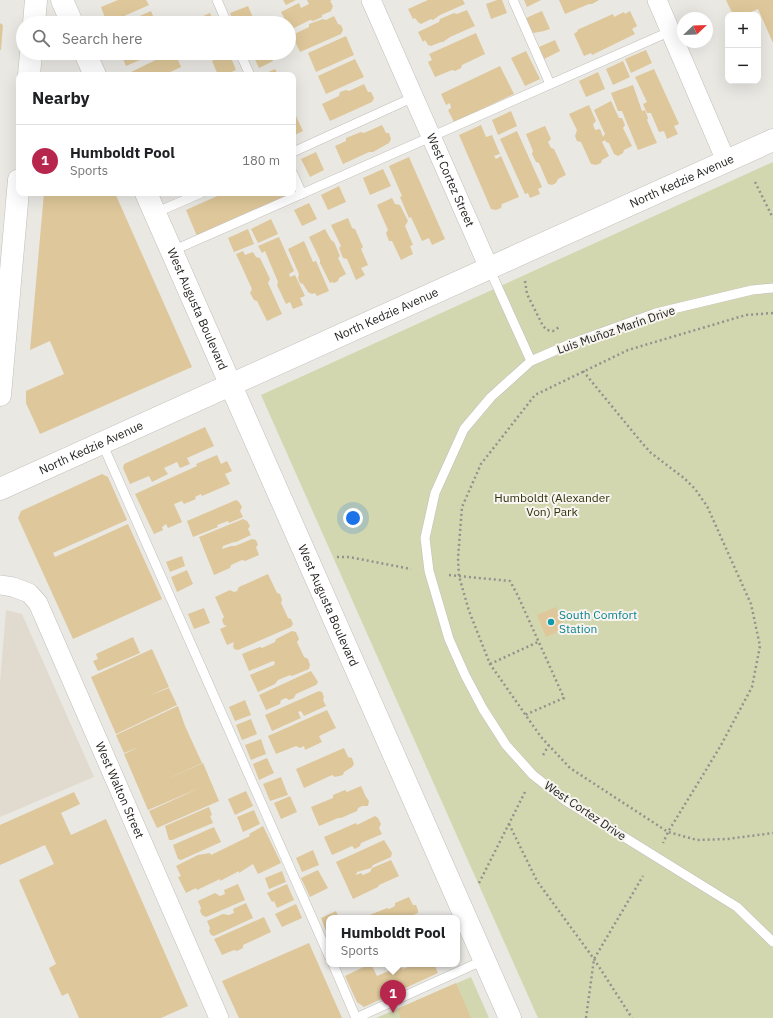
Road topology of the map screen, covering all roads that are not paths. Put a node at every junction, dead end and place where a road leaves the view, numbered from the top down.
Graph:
1 (36, 0) edge
2 (62, 0) edge
3 (217, 0) edge
4 (371, 0) edge
5 (513, 0) edge
6 (657, 0) edge
7 (35, 16) edge
8 (69, 16) edge
9 (224, 16) edge
10 (671, 30) junction
11 (30, 60) edge
12 (88, 60) edge
13 (243, 60) edge
14 (29, 72) edge
15 (94, 72) edge
16 (249, 72) edge
17 (550, 84) junction
18 (414, 98) junction
19 (431, 137) junction
20 (773, 140) edge
21 (296, 151) edge
22 (726, 161) junction
23 (296, 181) edge
24 (302, 194) junction
25 (17, 196) edge
26 (147, 196) edge
27 (194, 196) edge
28 (155, 213) junction
29 (172, 251) junction
30 (489, 268) junction
31 (773, 288) edge
32 (4, 296) edge
33 (531, 361) junction
34 (230, 385) junction
35 (0, 395) edge
36 (102, 443) junction
37 (0, 489) edge
38 (0, 585) edge
39 (773, 942) edge
40 (326, 949) edge
41 (484, 960) junction
42 (334, 967) edge
43 (219, 1018) edge
44 (356, 1018) edge
45 (510, 1018) edge

1 - 7 main road
2 - 8 main road
3 - 9 lane
4 - 18 street, West Cortez Street
5 - 17 lane
6 - 10 street
10 - 17 lane
10 - 22 street
11 - 14 main road
12 - 15 main road
13 - 16 lane
17 - 19 lane
18 - 19 street, West Cortez Street
18 - 21 lane
19 - 24 lane
19 - 30 street, West Cortez Street
20 - 22 main road, North Kedzie Avenue
22 - 30 main road, North Kedzie Avenue
23 - 24 lane
24 - 29 lane
25 - 32 main road
26 - 28 main road, West Augusta Boulevard
27 - 28 lane
28 - 29 main road, West Augusta Boulevard
29 - 34 main road, West Augusta Boulevard
30 - 33 lane, West Cortez Street
30 - 34 main road, North Kedzie Avenue
31 - 33 lane, Luis Muñoz Marín Drive
32 - 35 main road
33 - 39 lane, West Cortez Drive
34 - 36 main road, North Kedzie Avenue
34 - 41 main road, West Augusta Boulevard
36 - 37 main road, North Kedzie Avenue
36 - 40 lane
38 - 43 street, West Walton Street
41 - 44 lane
41 - 45 main road, West Augusta Boulevard
42 - 44 lane

